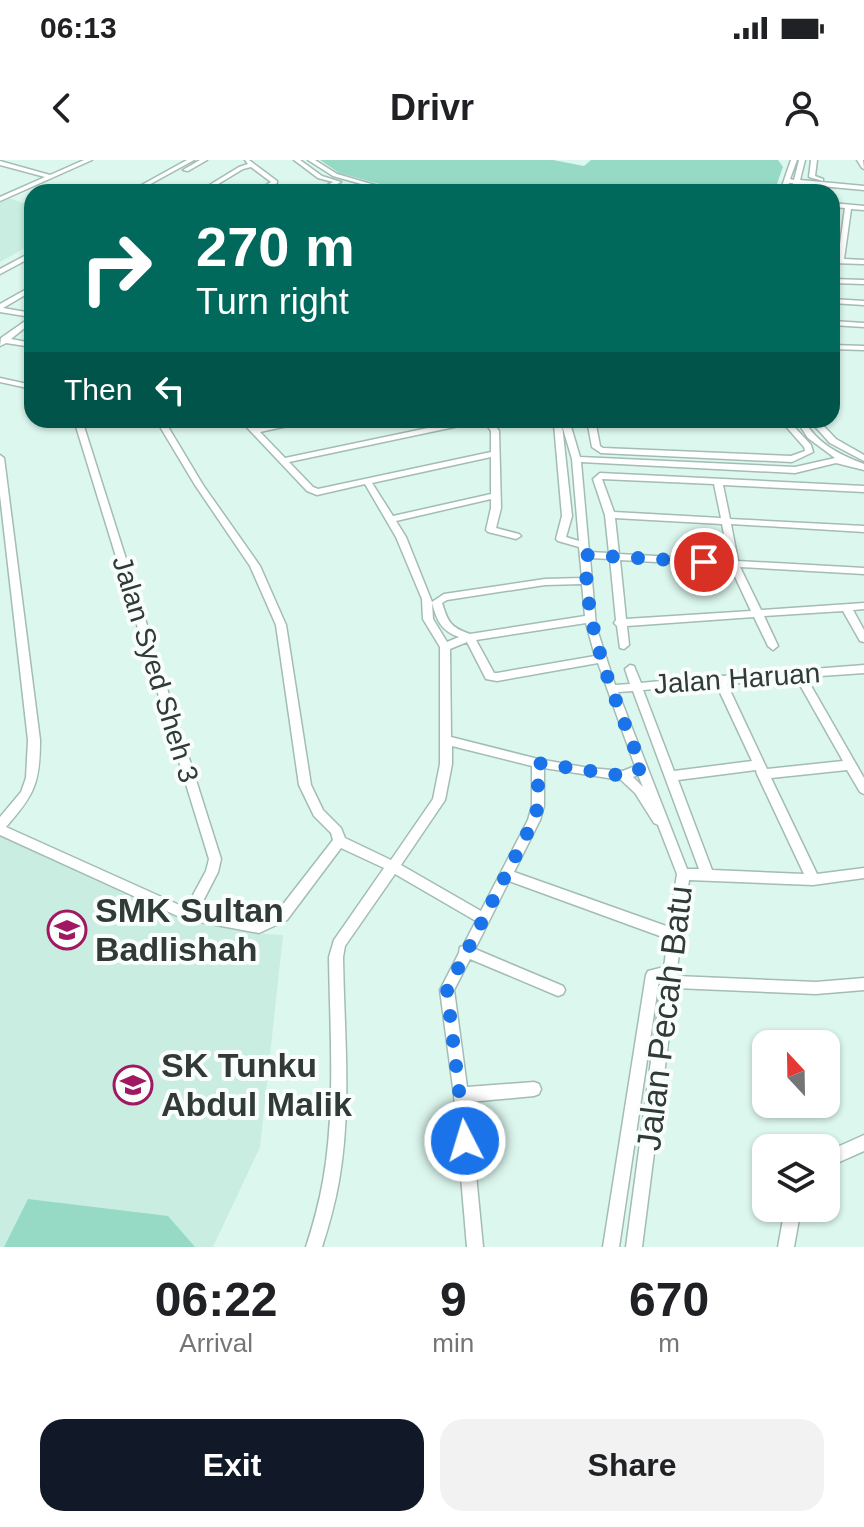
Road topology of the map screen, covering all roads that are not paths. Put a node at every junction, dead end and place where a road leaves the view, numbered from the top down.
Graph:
1 (89, 160) edge
2 (191, 160) edge
3 (204, 160) edge
4 (244, 160) edge
5 (297, 160) edge
6 (311, 160) edge
7 (794, 160) edge
8 (802, 160) edge
9 (814, 160) edge
10 (860, 160) edge
11 (74, 162) edge
12 (0, 163) edge
13 (251, 165) junction
14 (864, 167) edge
15 (47, 176) junction
16 (345, 178) junction
17 (788, 181) junction
18 (337, 182) junction
19 (797, 182) junction
20 (31, 184) edge
21 (147, 184) edge
22 (161, 184) edge
23 (212, 184) edge
24 (272, 184) edge
25 (333, 184) edge
26 (344, 184) edge
27 (367, 184) edge
28 (787, 184) edge
29 (819, 184) edge
30 (840, 186) edge
31 (24, 187) edge
32 (7, 188) dead end
33 (864, 188) edge
34 (840, 189) edge
35 (0, 199) edge
36 (840, 206) edge
37 (848, 206) junction
38 (864, 208) edge
39 (24, 252) edge
40 (24, 258) edge
41 (841, 261) joint
42 (864, 262) edge
43 (0, 265) edge
44 (0, 272) edge
45 (840, 281) edge
46 (864, 282) edge
47 (24, 293) edge
48 (840, 302) edge
49 (864, 303) edge
50 (0, 308) edge
51 (24, 315) edge
52 (24, 324) edge
53 (840, 324) edge
54 (864, 325) edge
55 (2, 342) edge
56 (24, 344) edge
57 (840, 347) edge
58 (864, 348) edge
59 (1, 380) edge
60 (24, 380) edge
61 (24, 385) edge
62 (80, 428) edge
63 (165, 428) edge
64 (251, 428) edge
65 (267, 428) edge
66 (440, 428) edge
67 (493, 428) edge
68 (558, 428) edge
69 (567, 428) edge
70 (593, 428) edge
71 (791, 428) edge
72 (805, 428) edge
73 (821, 428) edge
74 (253, 431) junction
75 (495, 454) junction
76 (829, 456) junction
77 (0, 458) edge
78 (864, 458) edge
79 (283, 461) junction
80 (576, 466) junction
81 (864, 467) edge
82 (718, 481) junction
83 (368, 483) junction
84 (864, 489) edge
85 (495, 496) junction
86 (610, 515) junction
87 (391, 519) junction
88 (726, 522) junction
89 (864, 529) edge
90 (516, 536) dead end
91 (585, 551) junction
92 (615, 557) junction
93 (734, 564) junction
94 (864, 571) edge
95 (585, 581) junction
96 (864, 606) edge
97 (846, 607) junction
98 (757, 613) junction
99 (590, 619) junction
100 (619, 623) junction
101 (470, 637) junction
102 (864, 639) edge
103 (624, 645) dead end
104 (773, 646) dead end
105 (445, 647) junction
106 (601, 659) junction
107 (630, 669) dead end
108 (864, 669) edge
109 (799, 674) junction
110 (719, 679) junction
111 (636, 685) junction
112 (611, 689) junction
113 (446, 740) junction
114 (538, 763) junction
115 (850, 765) junction
116 (642, 768) junction
117 (761, 769) junction
118 (624, 776) junction
119 (672, 776) junction
120 (864, 789) edge
121 (0, 828) edge
122 (339, 841) junction
123 (674, 845) junction
124 (392, 866) junction
125 (864, 873) edge
126 (683, 874) junction
127 (707, 874) junction
128 (506, 875) junction
129 (813, 880) junction
130 (189, 915) junction
131 (482, 918) junction
132 (677, 936) junction
133 (465, 951) junction
134 (672, 977) junction
135 (864, 984) edge
136 (558, 990) dead end
137 (534, 1089) dead end
138 (461, 1095) junction
139 (864, 1143) edge
140 (840, 1154) edge
141 (790, 1222) edge
142 (639, 1246) edge
143 (314, 1247) edge
144 (475, 1247) edge
145 (611, 1247) edge
146 (786, 1247) edge

1 - 11 street
2 - 21 street
3 - 22 street
4 - 13 street
5 - 18 street
6 - 16 street
7 - 17 street
8 - 19 street
9 - 33 street
10 - 14 street
11 - 15 street
12 - 15 street
13 - 23 street
13 - 24 street
15 - 20 street
15 - 32 street
16 - 18 street
16 - 27 street
17 - 19 street
17 - 28 street
18 - 25 street
18 - 26 street
19 - 29 street
30 - 33 street
31 - 35 street
33 - 34 street
36 - 37 street
37 - 38 street
37 - 41 street
39 - 43 street
40 - 44 street
41 - 42 street
45 - 46 street
47 - 50 street
48 - 49 street
50 - 51 street
52 - 55 street
53 - 54 street
55 - 56 street
57 - 58 street
59 - 60 street
59 - 61 street
62 - 130 street, Jalan Syed Sheh 3
63 - 122 street
64 - 74 street
65 - 74 street
66 - 79 street
67 - 75 street
68 - 91 street
69 - 80 street, Jalan Pecah Batu
70 - 71 street
72 - 76 street
73 - 78 street
74 - 79 street
75 - 83 street
75 - 85 street
76 - 80 street
76 - 81 street
77 - 121 street
79 - 83 street
80 - 91 street, Jalan Pecah Batu
82 - 84 street
82 - 86 street
82 - 88 street
83 - 87 street
85 - 87 street
85 - 90 street
86 - 88 street
86 - 92 street
87 - 105 street
88 - 89 street
88 - 93 street
91 - 92 street
91 - 95 street, Jalan Pecah Batu
92 - 93 street
92 - 100 street
93 - 94 street
93 - 98 street
95 - 99 street, Jalan Pecah Batu
95 - 101 street
96 - 97 street
97 - 98 street
97 - 102 street
98 - 100 street
98 - 104 street
99 - 101 street
99 - 106 street, Jalan Pecah Batu
100 - 103 street
101 - 105 street
101 - 106 street
105 - 113 street
106 - 112 street, Jalan Pecah Batu
107 - 111 street
108 - 109 street, Jalan Haruan
109 - 110 street, Jalan Haruan
109 - 115 street
110 - 111 street, Jalan Haruan
110 - 117 street
111 - 112 street, Jalan Haruan
111 - 119 street
112 - 116 street, Jalan Pecah Batu
113 - 114 street
113 - 124 street
114 - 118 street
114 - 128 street
115 - 117 street
115 - 120 street
116 - 118 street
116 - 123 street, Jalan Pecah Batu
117 - 119 street
117 - 129 street
118 - 123 street
119 - 127 street
121 - 130 street
122 - 124 street
122 - 130 street
123 - 126 street, Jalan Pecah Batu
124 - 131 street
124 - 143 street
125 - 129 street
126 - 127 street
126 - 132 street, Jalan Pecah Batu
127 - 129 street
128 - 131 street
128 - 132 street
131 - 133 street
132 - 134 street, Jalan Pecah Batu
133 - 136 street
133 - 138 street
134 - 135 street
134 - 142 street, Jalan Pecah Batu
134 - 145 street
137 - 138 street
138 - 144 street
139 - 140 street
141 - 146 street

